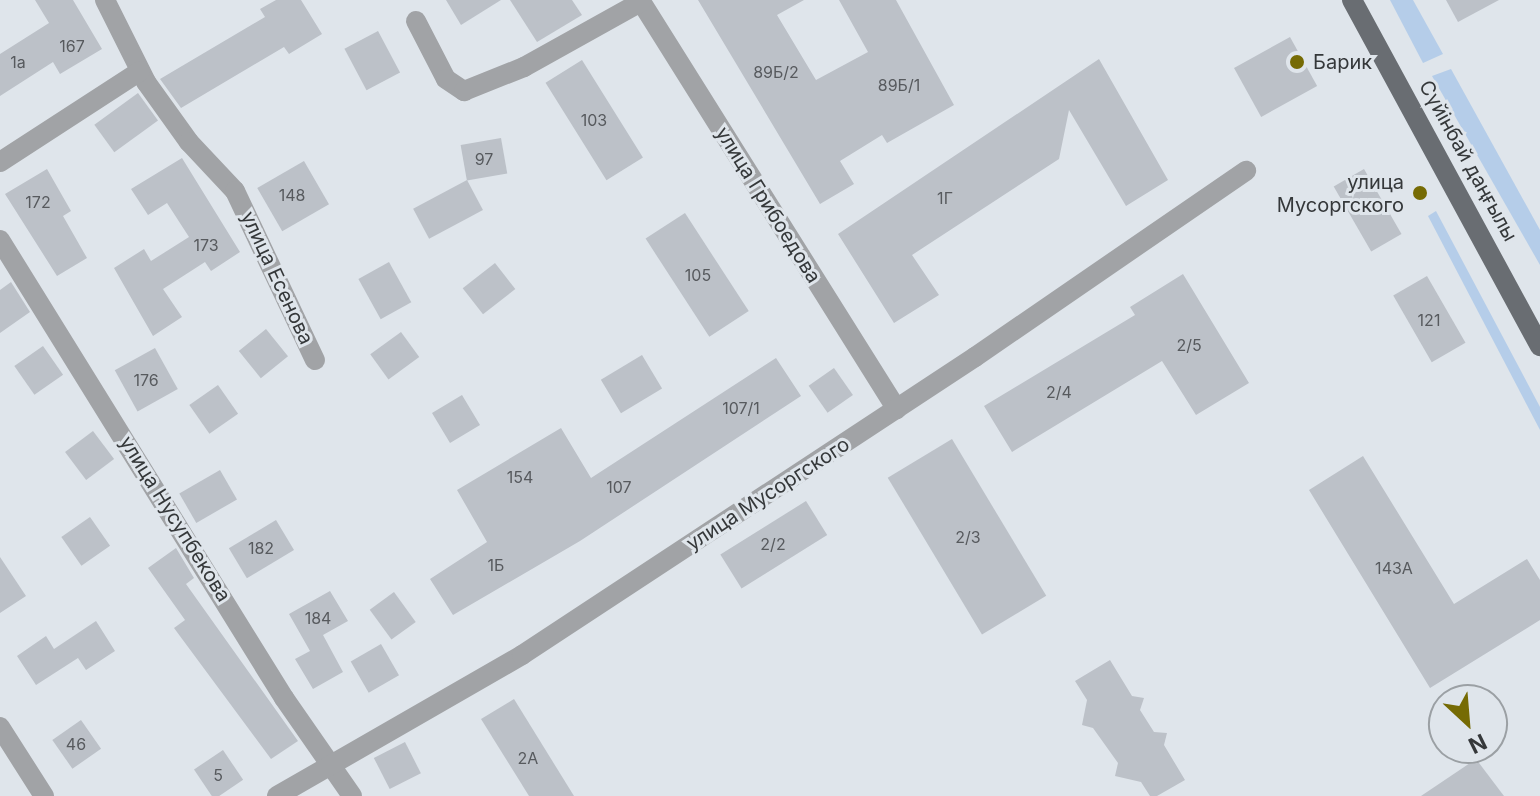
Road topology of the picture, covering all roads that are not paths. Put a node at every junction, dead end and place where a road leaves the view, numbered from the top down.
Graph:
1 (105, 0) edge
2 (1352, 0) edge
3 (640, 1) edge
4 (416, 21) dead end
5 (140, 71) junction
6 (0, 162) edge
7 (1246, 171) dead end
8 (0, 240) edge
9 (1540, 346) edge
10 (315, 360) dead end
11 (897, 409) junction
12 (0, 727) edge
13 (331, 764) junction
14 (44, 796) edge
15 (277, 796) edge
16 (352, 796) edge

1 - 5 street, улица Есенова
2 - 9 main road, Сүйінбай даңғылы
3 - 4 street
3 - 11 street, улица Грибоедова
5 - 6 street
5 - 10 street, улица Есенова
7 - 11 street, улица Мусоргского
8 - 13 street, улица Нусупбекова
11 - 13 street, улица Мусоргского
12 - 14 street
13 - 15 street, улица Мусоргского
13 - 16 street, улица Нусупбекова

